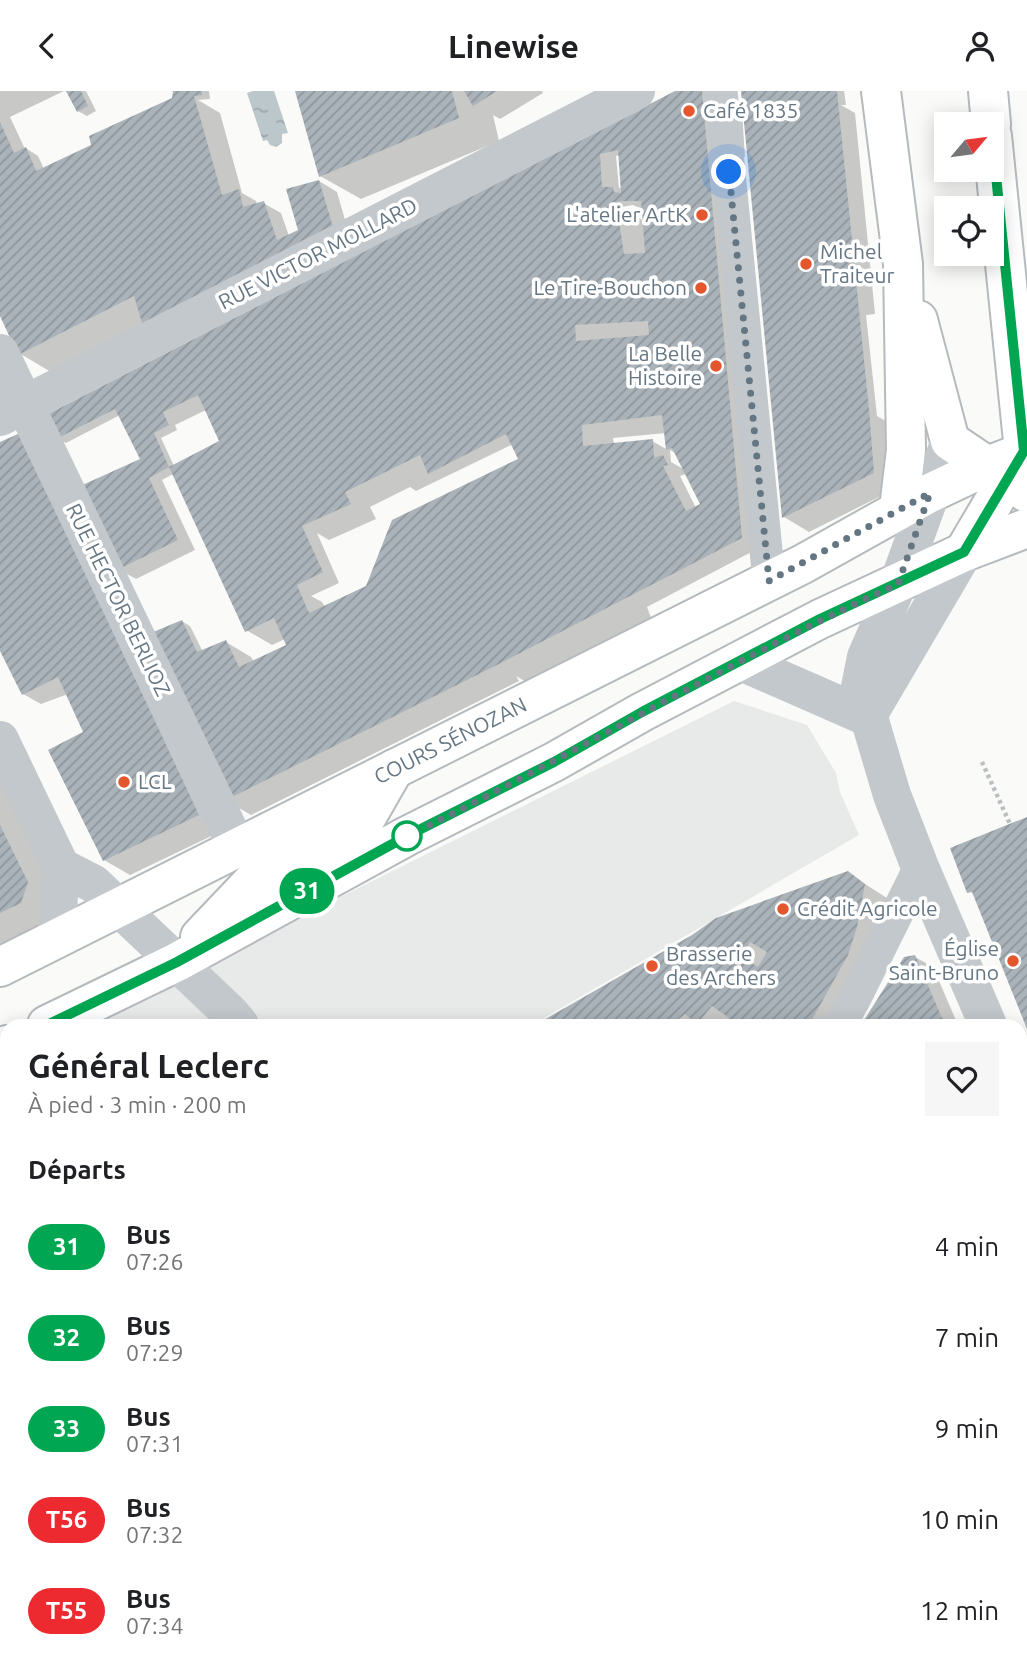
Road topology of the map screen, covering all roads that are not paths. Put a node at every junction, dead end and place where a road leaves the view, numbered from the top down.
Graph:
1 (636, 91) edge
2 (721, 91) edge
3 (881, 91) edge
4 (988, 91) edge
5 (990, 112) edge
6 (995, 182) edge
7 (903, 264) junction
8 (0, 353) edge
9 (12, 411) edge
10 (950, 441) junction
11 (1014, 468) edge
12 (915, 501) junction
13 (1027, 528) edge
14 (964, 552) junction
15 (769, 581) junction
16 (898, 584) junction
17 (740, 661) junction
18 (867, 717) junction
19 (0, 740) edge
20 (394, 769) junction
21 (237, 848) junction
22 (61, 867) junction
23 (920, 867) junction
24 (117, 908) junction
25 (56, 939) junction
26 (177, 962) junction
27 (0, 967) edge
28 (59, 1019) edge
29 (235, 1019) edge
30 (843, 1019) edge
31 (985, 1019) edge

1 - 9 street, RUE VICTOR MOLLARD
2 - 15 street
3 - 7 main road
4 - 5 main road
6 - 11 main road
7 - 10 main road
7 - 12 main road
8 - 9 street, RUE HECTOR BERLIOZ
9 - 21 street, RUE HECTOR BERLIOZ
10 - 11 main road
10 - 12 street
11 - 12 main road, COURS SÉNOZAN
11 - 14 main road
12 - 15 main road, COURS SÉNOZAN
12 - 16 street
13 - 14 main road
14 - 16 main road
14 - 18 street
15 - 20 main road, COURS SÉNOZAN
16 - 17 main road
16 - 18 street
17 - 18 street
17 - 26 main road
18 - 23 street
19 - 22 street
20 - 21 main road, COURS SÉNOZAN
20 - 26 main road
21 - 24 main road, COURS SÉNOZAN
22 - 24 street
22 - 25 street
23 - 30 street
23 - 31 street
24 - 25 main road, COURS SÉNOZAN
24 - 26 street
25 - 27 main road, COURS SÉNOZAN
26 - 28 main road
26 - 29 street

